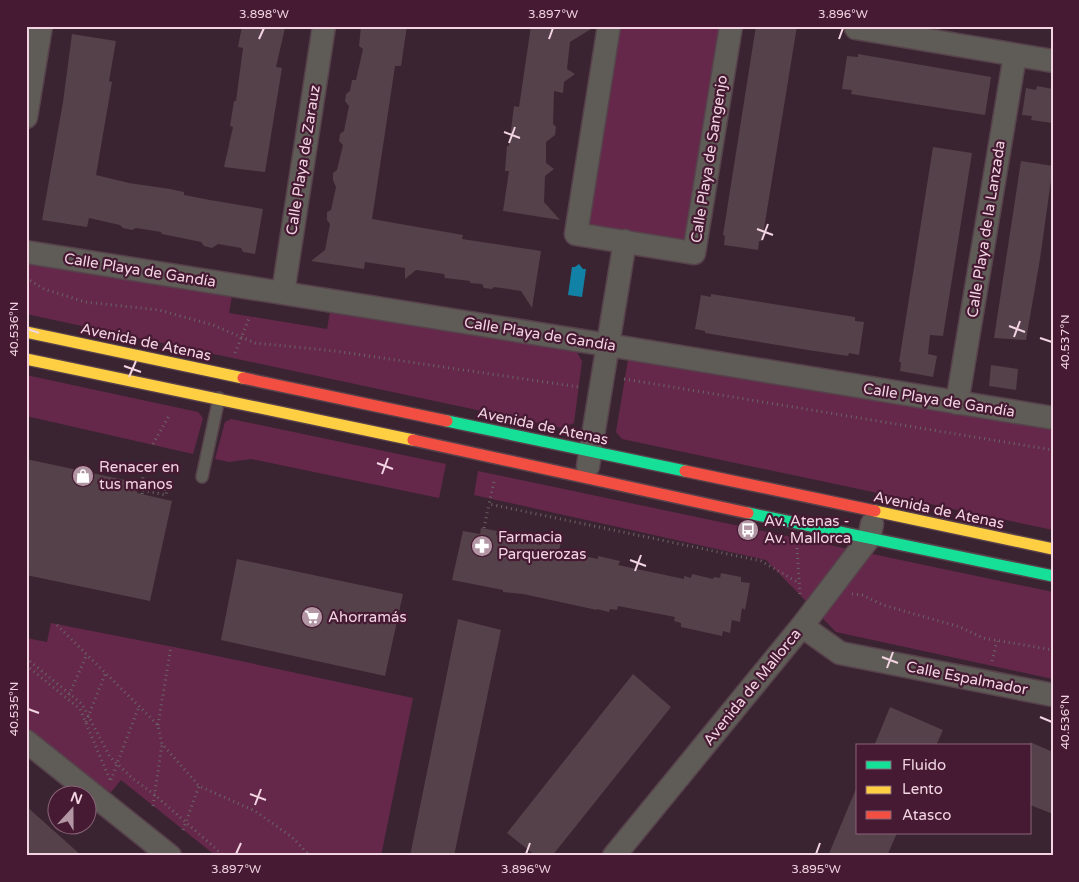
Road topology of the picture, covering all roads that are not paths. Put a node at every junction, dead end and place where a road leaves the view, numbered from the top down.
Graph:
1 (41, 26) edge
2 (324, 26) edge
3 (610, 26) edge
4 (731, 26) edge
5 (856, 28) dead end
6 (1015, 54) junction
7 (1053, 61) edge
8 (26, 117) edge
9 (625, 242) junction
10 (26, 252) edge
11 (282, 293) junction
12 (26, 332) edge
13 (608, 345) junction
14 (26, 360) edge
15 (221, 386) junction
16 (957, 403) junction
17 (1053, 418) edge
18 (591, 452) junction
19 (202, 477) dead end
20 (586, 477) junction
21 (875, 512) junction
22 (869, 538) junction
23 (1053, 549) edge
24 (1053, 576) edge
25 (802, 626) junction
26 (1053, 696) edge
27 (26, 740) edge
28 (170, 856) edge
29 (614, 856) edge

1 - 8 street
2 - 11 street, Calle Playa de Zarauz
3 - 9 street, Calle Playa de Sangenjo
4 - 9 street, Calle Playa de Sangenjo
5 - 6 street
6 - 7 street
6 - 16 street, Calle Playa de la Lanzada
9 - 13 street
10 - 11 street, Calle Playa de Gandía
11 - 13 street, Calle Playa de Gandía
12 - 15 main road, Avenida de Atenas
13 - 16 street, Calle Playa de Gandía
13 - 18 street
14 - 15 main road, Avenida de Atenas
15 - 18 main road, Avenida de Atenas
15 - 19 lane
15 - 20 main road, Avenida de Atenas
16 - 17 street, Calle Playa de Gandía
18 - 20 street
18 - 21 main road, Avenida de Atenas
20 - 22 main road, Avenida de Atenas
21 - 22 street, Avenida de Mallorca
21 - 23 main road, Avenida de Atenas
22 - 24 main road, Avenida de Atenas
22 - 25 street, Avenida de Mallorca
25 - 26 street, Calle Espalmador
25 - 29 street, Avenida de Mallorca
27 - 28 street

